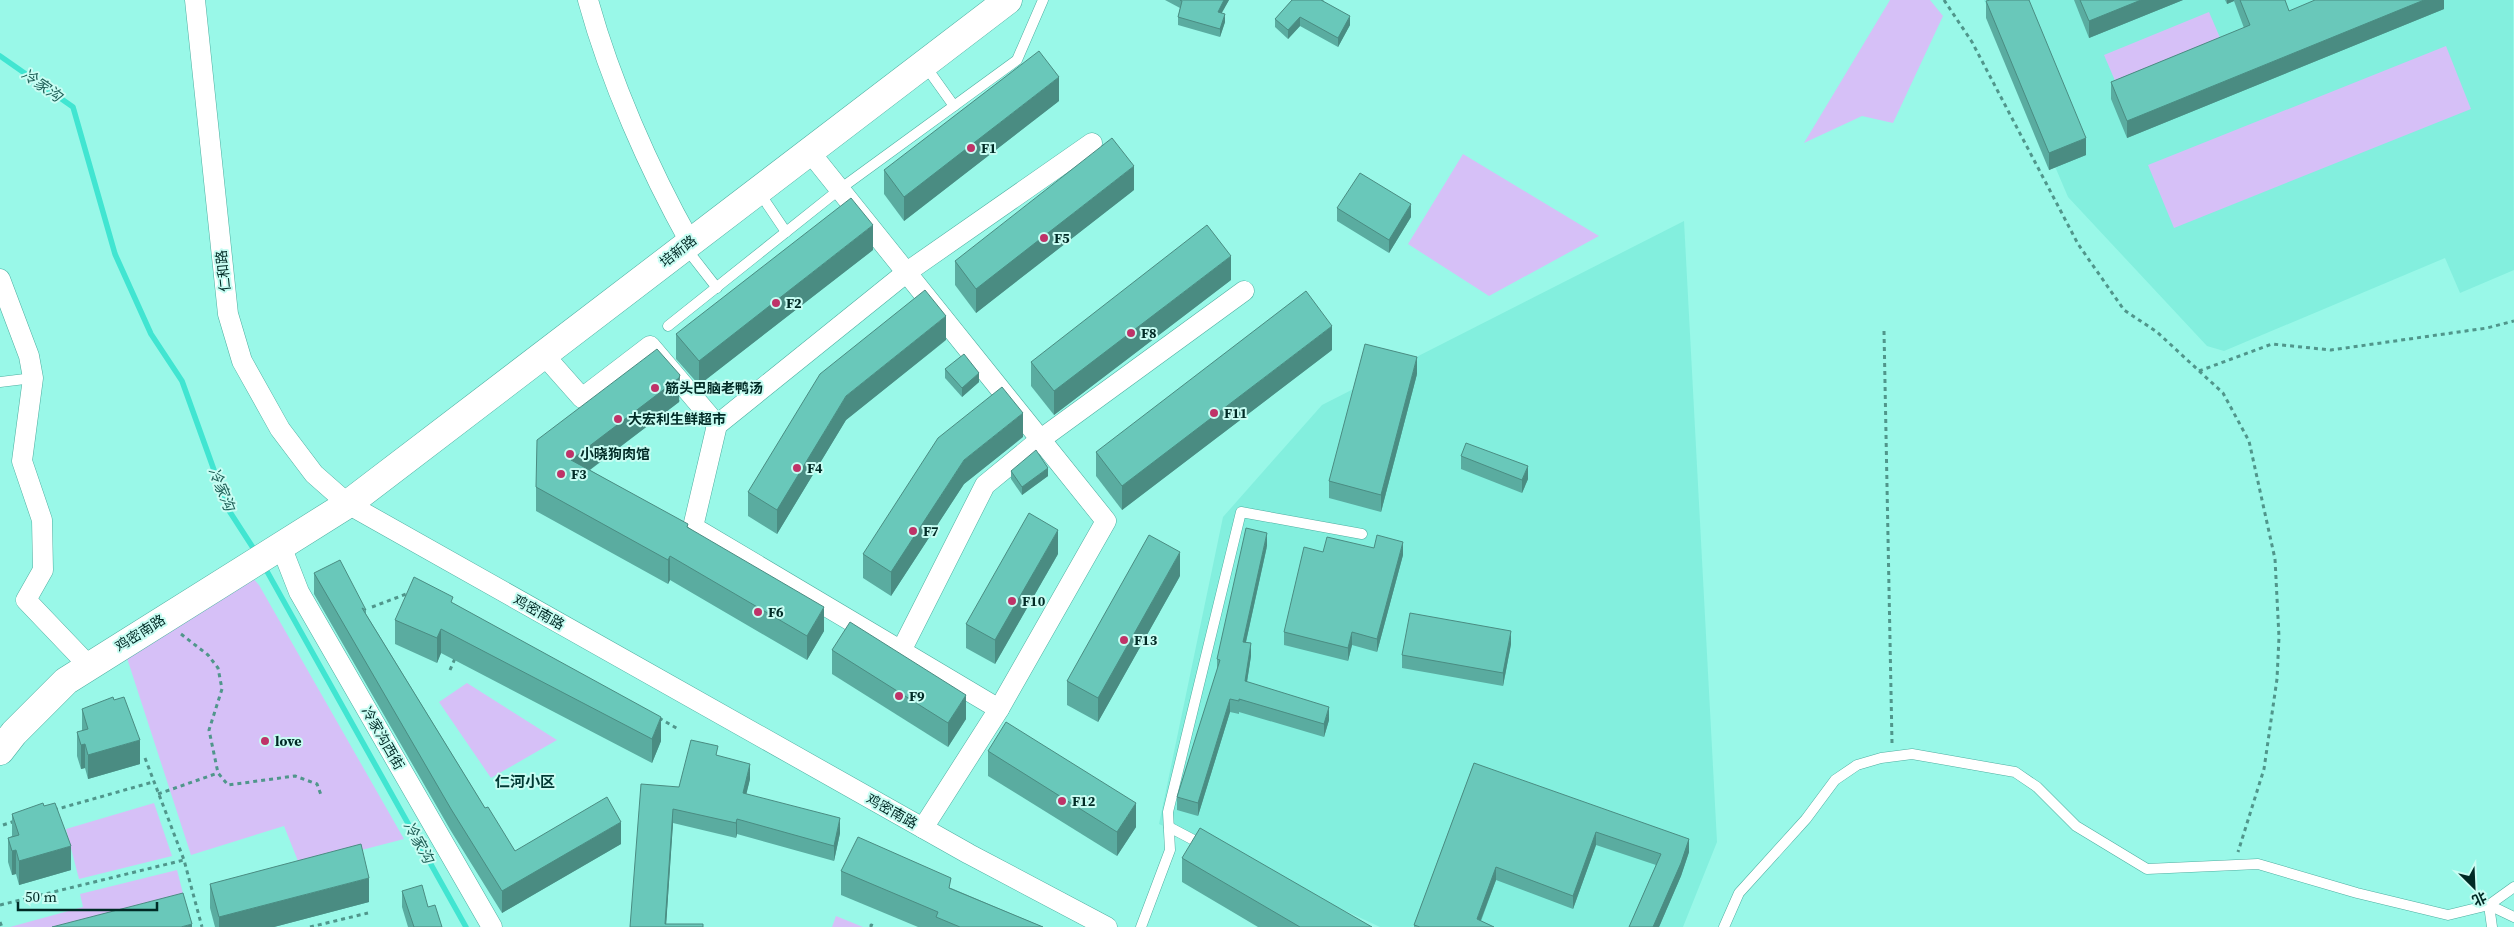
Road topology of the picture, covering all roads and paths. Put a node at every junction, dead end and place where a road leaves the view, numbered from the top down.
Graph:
1 (195, 0) edge
2 (588, 0) edge
3 (1008, 0) edge
4 (1043, 0) edge
5 (1944, 0) edge
6 (924, 63) junction
7 (954, 106) junction
8 (1092, 143) dead end
9 (809, 151) junction
10 (758, 190) junction
11 (840, 190) junction
12 (786, 232) junction
13 (688, 244) junction
14 (907, 272) junction
15 (0, 280) edge
16 (717, 288) junction
17 (1244, 291) dead end
18 (2514, 321) edge
19 (668, 326) dead end
20 (1884, 331) dead end
21 (543, 354) junction
22 (2199, 371) junction
23 (32, 378) junction
24 (0, 382) edge
25 (717, 425) junction
26 (1041, 439) junction
27 (348, 504) junction
28 (1362, 534) dead end
29 (281, 546) junction
30 (414, 591) edge
31 (372, 607) dead end
32 (178, 632) dead end
33 (901, 650) junction
34 (457, 653) edge
35 (89, 666) junction
36 (450, 670) dead end
37 (999, 709) junction
38 (652, 715) edge
39 (678, 729) dead end
40 (0, 751) edge
41 (1893, 756) junction
42 (145, 758) dead end
43 (218, 774) junction
44 (152, 782) junction
45 (158, 794) junction
46 (321, 795) dead end
47 (50, 812) edge
48 (22, 819) edge
49 (3, 825) dead end
50 (1169, 827) junction
51 (923, 828) junction
52 (1212, 850) edge
53 (184, 860) junction
54 (2234, 864) junction
55 (2514, 887) edge
56 (0, 905) edge
57 (2489, 905) junction
58 (368, 913) dead end
59 (2514, 917) edge
60 (0, 922) edge
61 (2, 927) edge
62 (202, 927) edge
63 (310, 927) edge
64 (492, 927) edge
65 (870, 927) edge
66 (876, 927) edge
67 (1107, 927) edge
68 (1141, 927) edge
69 (1724, 927) edge
70 (2492, 927) edge

1 - 27 street, 仁和路
2 - 13 street
3 - 6 highway, 培新路
4 - 7 lane
5 - 22 path
6 - 7 lane
6 - 9 highway, 培新路
7 - 11 lane
8 - 14 street
9 - 10 highway, 培新路
9 - 11 street
10 - 12 lane
10 - 13 highway, 培新路
11 - 12 lane
11 - 14 street
12 - 16 lane
13 - 16 lane
13 - 21 highway, 培新路
14 - 25 street
14 - 26 street
15 - 23 street
16 - 19 lane
17 - 26 street
18 - 22 path
20 - 41 path
21 - 25 street
21 - 27 highway, 培新路
22 - 54 path
23 - 24 lane
23 - 35 street
25 - 33 street
26 - 33 street
26 - 37 street
27 - 29 highway, 鸡密南路
27 - 51 street, 鸡密南路
28 - 50 lane
29 - 35 highway, 鸡密南路
29 - 64 street, 冷家沟西街
30 - 31 path
32 - 43 path
33 - 37 street
34 - 36 path
35 - 40 highway, 鸡密南路
37 - 51 street
38 - 39 path
41 - 54 lane
41 - 69 lane
42 - 44 path
43 - 45 path
43 - 46 path
44 - 45 path
44 - 47 path
45 - 53 path
48 - 49 path
50 - 52 lane
50 - 68 lane
51 - 67 street, 鸡密南路
53 - 56 path
53 - 62 path
54 - 57 lane
55 - 57 lane
57 - 59 lane
57 - 70 lane
58 - 63 path
60 - 61 path
65 - 66 path

